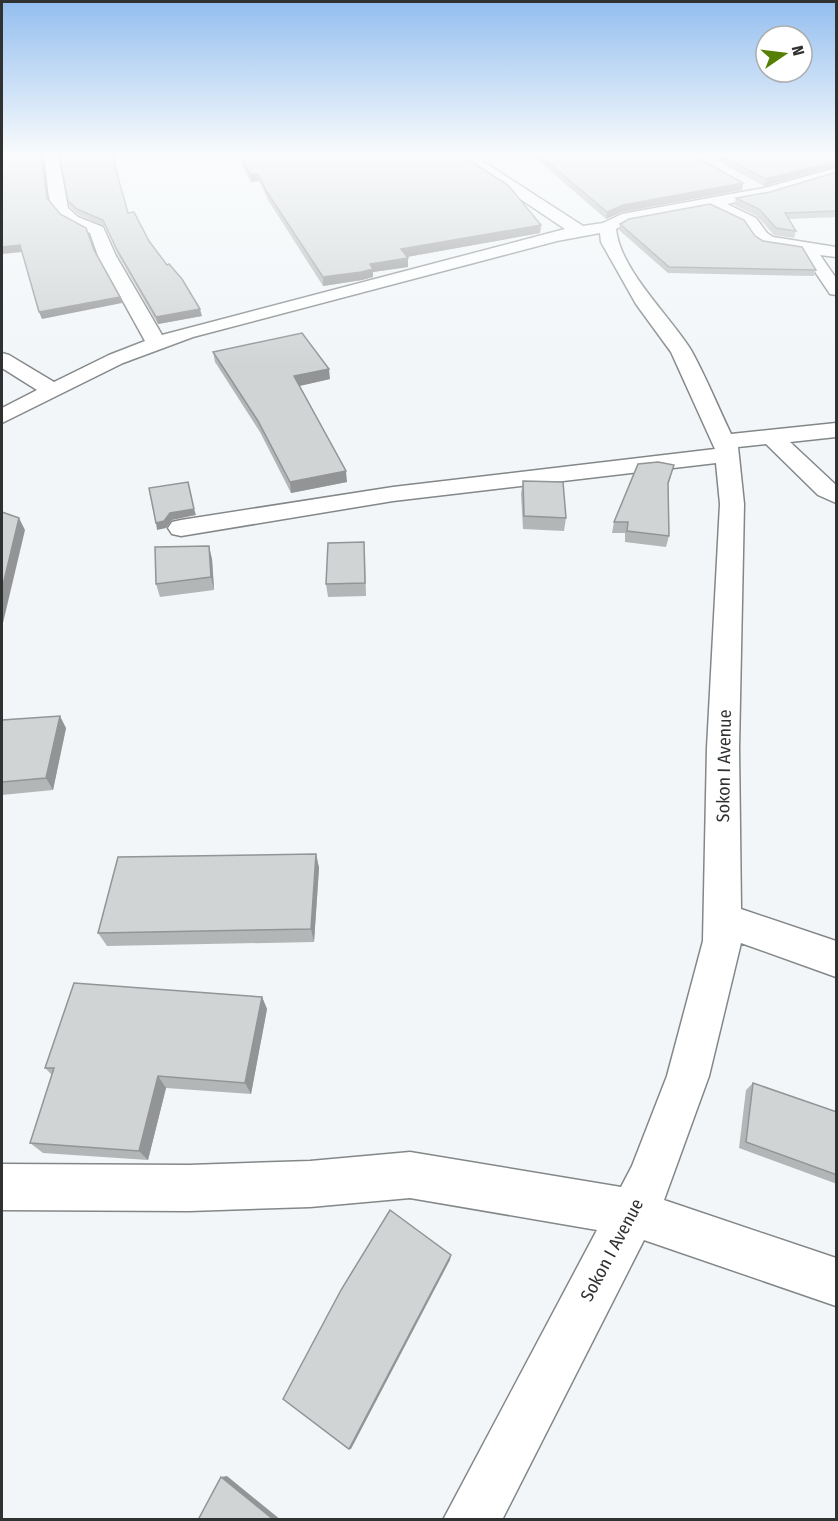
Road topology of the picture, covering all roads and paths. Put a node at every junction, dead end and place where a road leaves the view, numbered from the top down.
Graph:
1 (84, 225) edge
2 (587, 225) edge
3 (605, 225) edge
4 (753, 225) edge
5 (594, 229) junction
6 (808, 249) junction
7 (837, 252) edge
8 (837, 290) edge
9 (156, 343) junction
10 (2, 359) edge
11 (52, 390) junction
12 (2, 416) edge
13 (837, 430) edge
14 (773, 438) junction
15 (724, 449) junction
16 (837, 496) edge
17 (181, 528) dead end
18 (722, 919) junction
19 (837, 959) edge
20 (2, 1188) edge
21 (631, 1212) junction
22 (837, 1282) edge
23 (471, 1520) edge

1 - 9 street
2 - 5 street
3 - 5 street
4 - 6 street
5 - 9 street
5 - 15 street, Sokon I Avenue
6 - 7 street
6 - 8 street
9 - 11 street
10 - 11 street
11 - 12 street
13 - 14 street
14 - 15 street
14 - 16 street
15 - 17 street
15 - 18 street, Sokon I Avenue
18 - 19 street
18 - 21 street, Sokon I Avenue
20 - 21 street
21 - 22 street
21 - 23 street, Sokon I Avenue

